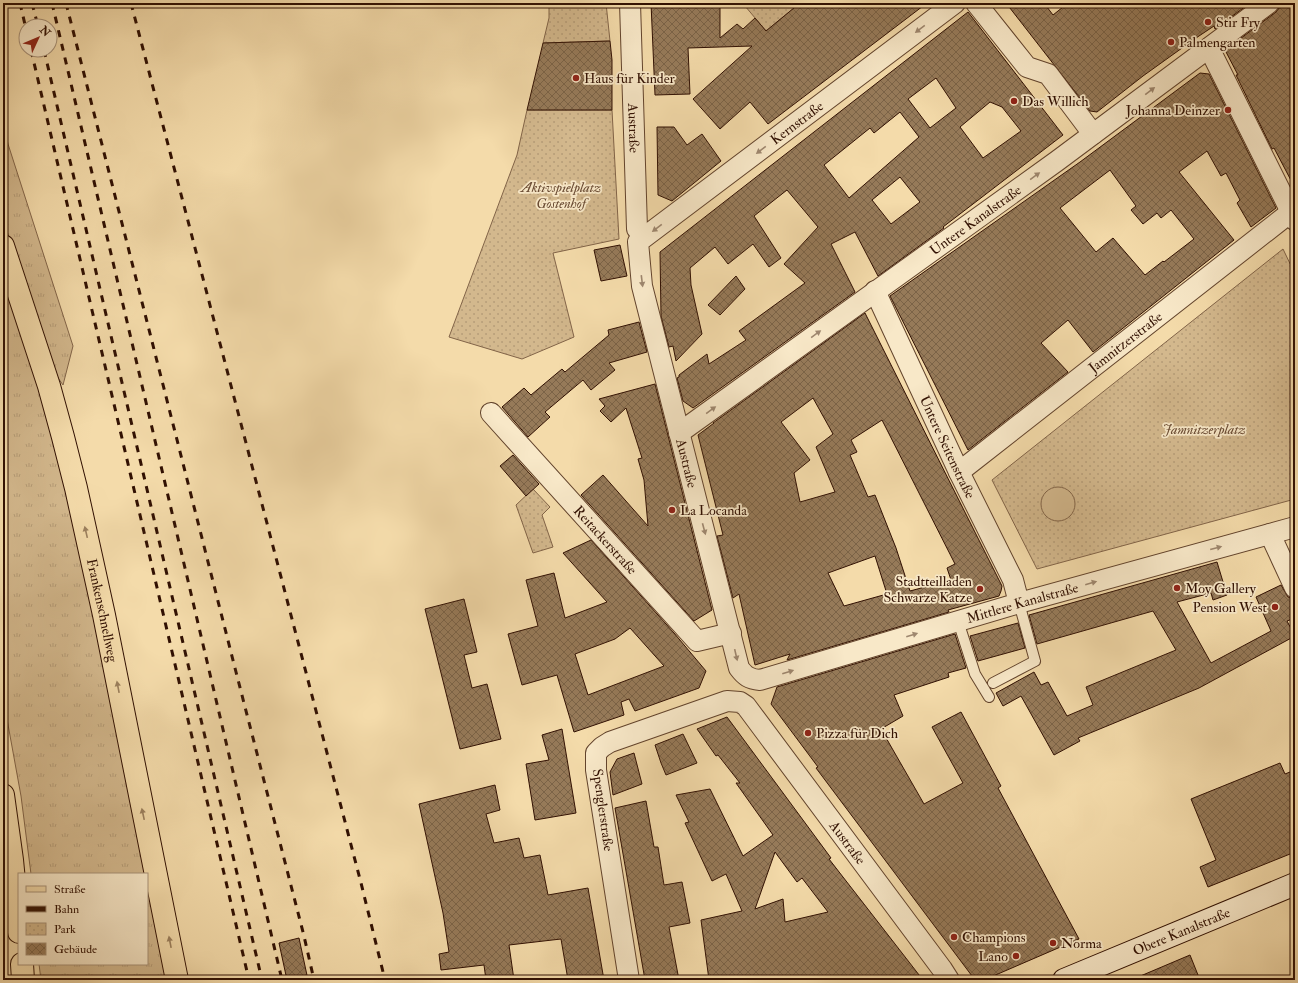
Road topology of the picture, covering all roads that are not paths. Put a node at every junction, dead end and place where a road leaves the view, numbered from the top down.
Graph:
1 (630, 3) edge
2 (955, 3) edge
3 (976, 3) edge
4 (1269, 3) edge
5 (1209, 48) junction
6 (1093, 134) junction
7 (1293, 216) edge
8 (637, 235) junction
9 (3, 246) edge
10 (875, 291) junction
11 (491, 413) dead end
12 (679, 433) junction
13 (959, 472) junction
14 (1295, 527) edge
15 (1270, 534) junction
16 (1295, 588) edge
17 (1019, 603) junction
18 (958, 621) junction
19 (731, 633) junction
20 (750, 679) joint
21 (993, 683) dead end
22 (989, 697) dead end
23 (746, 706) joint
24 (3, 795) edge
25 (1295, 884) edge
26 (18, 922) edge
27 (22, 965) edge
28 (23, 980) edge
29 (177, 980) edge
30 (629, 980) edge
31 (949, 980) edge
32 (1066, 980) edge

1 - 8 street, Austraße
2 -> 8 street, Kernstraße
3 - 6 street
4 - 5 street, Untere Kanalstraße
6 -> 5 street, Untere Kanalstraße
5 - 7 street
10 -> 6 street, Untere Kanalstraße
7 - 13 street, Jamnitzerstraße
8 -> 12 street, Austraße
29 -> 9 main road, Frankenschnellweg
12 -> 10 street, Untere Kanalstraße
10 - 13 street, Untere Seitenstraße
11 - 19 street, Reitackerstraße
12 -> 19 street, Austraße
13 - 17 street, Untere Seitenstraße
14 - 15 street, Mittlere Kanalstraße
15 - 16 street
17 -> 15 street, Mittlere Kanalstraße
17 - 18 street, Mittlere Kanalstraße
17 - 21 lane
20 -> 18 street, Mittlere Kanalstraße
18 - 22 lane
19 -> 20 street, Austraße
23 - 30 street, Spenglerstraße
23 - 31 street, Austraße
24 - 26 main road
25 - 32 street, Obere Kanalstraße
27 - 28 main road

